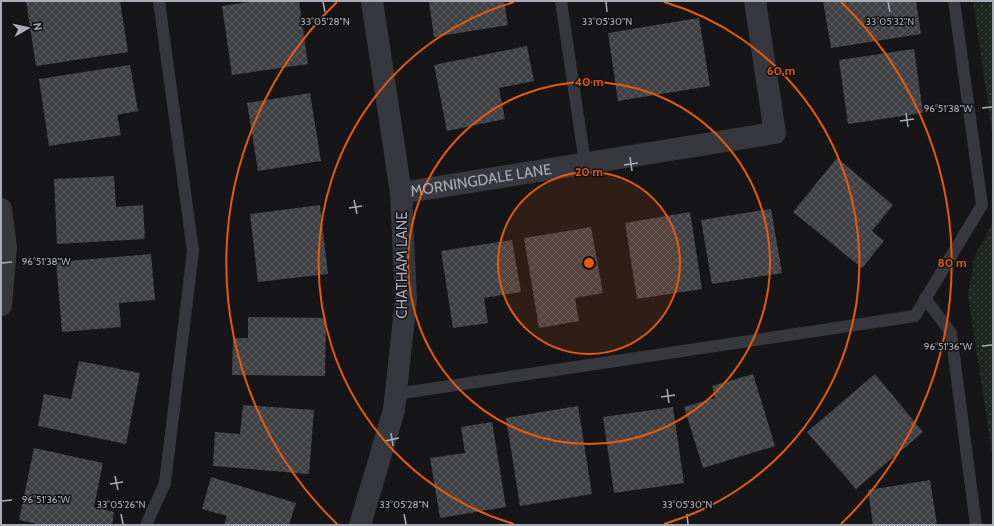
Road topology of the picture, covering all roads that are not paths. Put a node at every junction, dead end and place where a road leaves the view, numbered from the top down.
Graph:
1 (159, 1) edge
2 (372, 1) edge
3 (561, 1) edge
4 (755, 1) edge
5 (954, 1) edge
6 (585, 163) junction
7 (402, 193) junction
8 (1, 209) edge
9 (926, 298) junction
10 (1, 305) edge
11 (396, 394) junction
12 (146, 525) edge
13 (360, 525) edge
14 (976, 525) edge

1 - 12 lane
2 - 7 street, CHATHAM LANE
3 - 6 lane
4 - 6 street, MORNINGDALE LANE
5 - 9 lane
6 - 7 street, MORNINGDALE LANE
7 - 11 street, CHATHAM LANE
8 - 10 street
9 - 11 lane
9 - 14 lane
11 - 13 street, CHATHAM LANE

